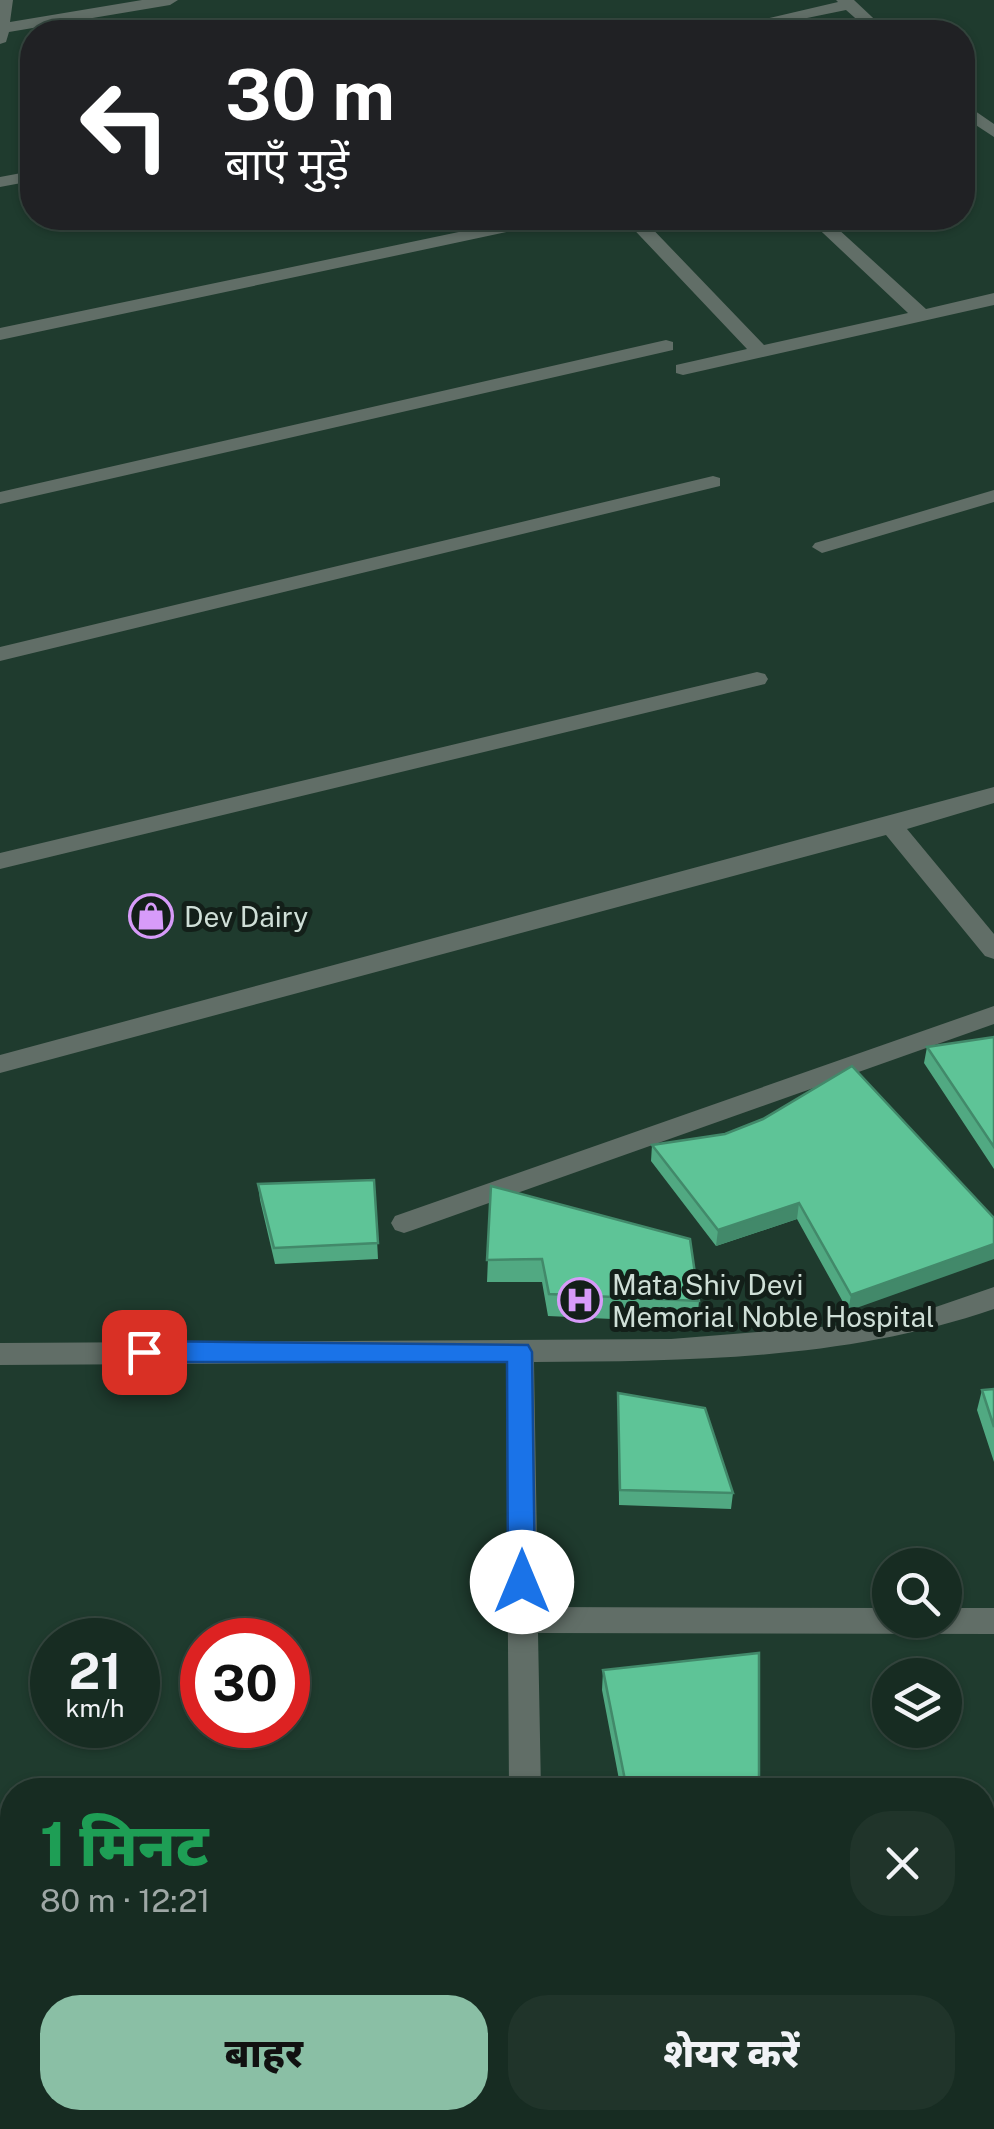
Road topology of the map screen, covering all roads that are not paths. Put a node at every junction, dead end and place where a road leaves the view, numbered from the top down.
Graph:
1 (5, 0) edge
2 (170, 0) edge
3 (847, 2) edge
4 (68, 20) edge
5 (769, 20) edge
6 (867, 20) edge
7 (1, 33) edge
8 (492, 230) edge
9 (643, 230) edge
10 (829, 230) edge
11 (994, 299) edge
12 (922, 316) junction
13 (0, 334) edge
14 (666, 346) dead end
15 (760, 352) junction
16 (683, 369) dead end
17 (713, 482) dead end
18 (994, 496) edge
19 (0, 498) edge
20 (822, 547) dead end
21 (0, 654) edge
22 (757, 679) dead end
23 (994, 795) edge
24 (892, 826) junction
25 (0, 861) edge
26 (994, 950) edge
27 (994, 1015) edge
28 (0, 1064) edge
29 (404, 1224) dead end
30 (994, 1298) edge
31 (520, 1352) junction
32 (0, 1354) edge
33 (522, 1620) junction
34 (994, 1621) edge
35 (526, 1778) edge

1 - 7 street
2 - 4 street
3 - 5 street
3 - 6 street
8 - 13 street
9 - 15 street
10 - 12 street
11 - 12 street
12 - 15 street
14 - 19 street
15 - 16 street
17 - 21 street
18 - 20 street
22 - 25 street
23 - 24 street
24 - 26 street
24 - 28 street
27 - 29 street
30 - 31 street
31 - 32 street
31 - 33 street
33 - 34 street
33 - 35 street

